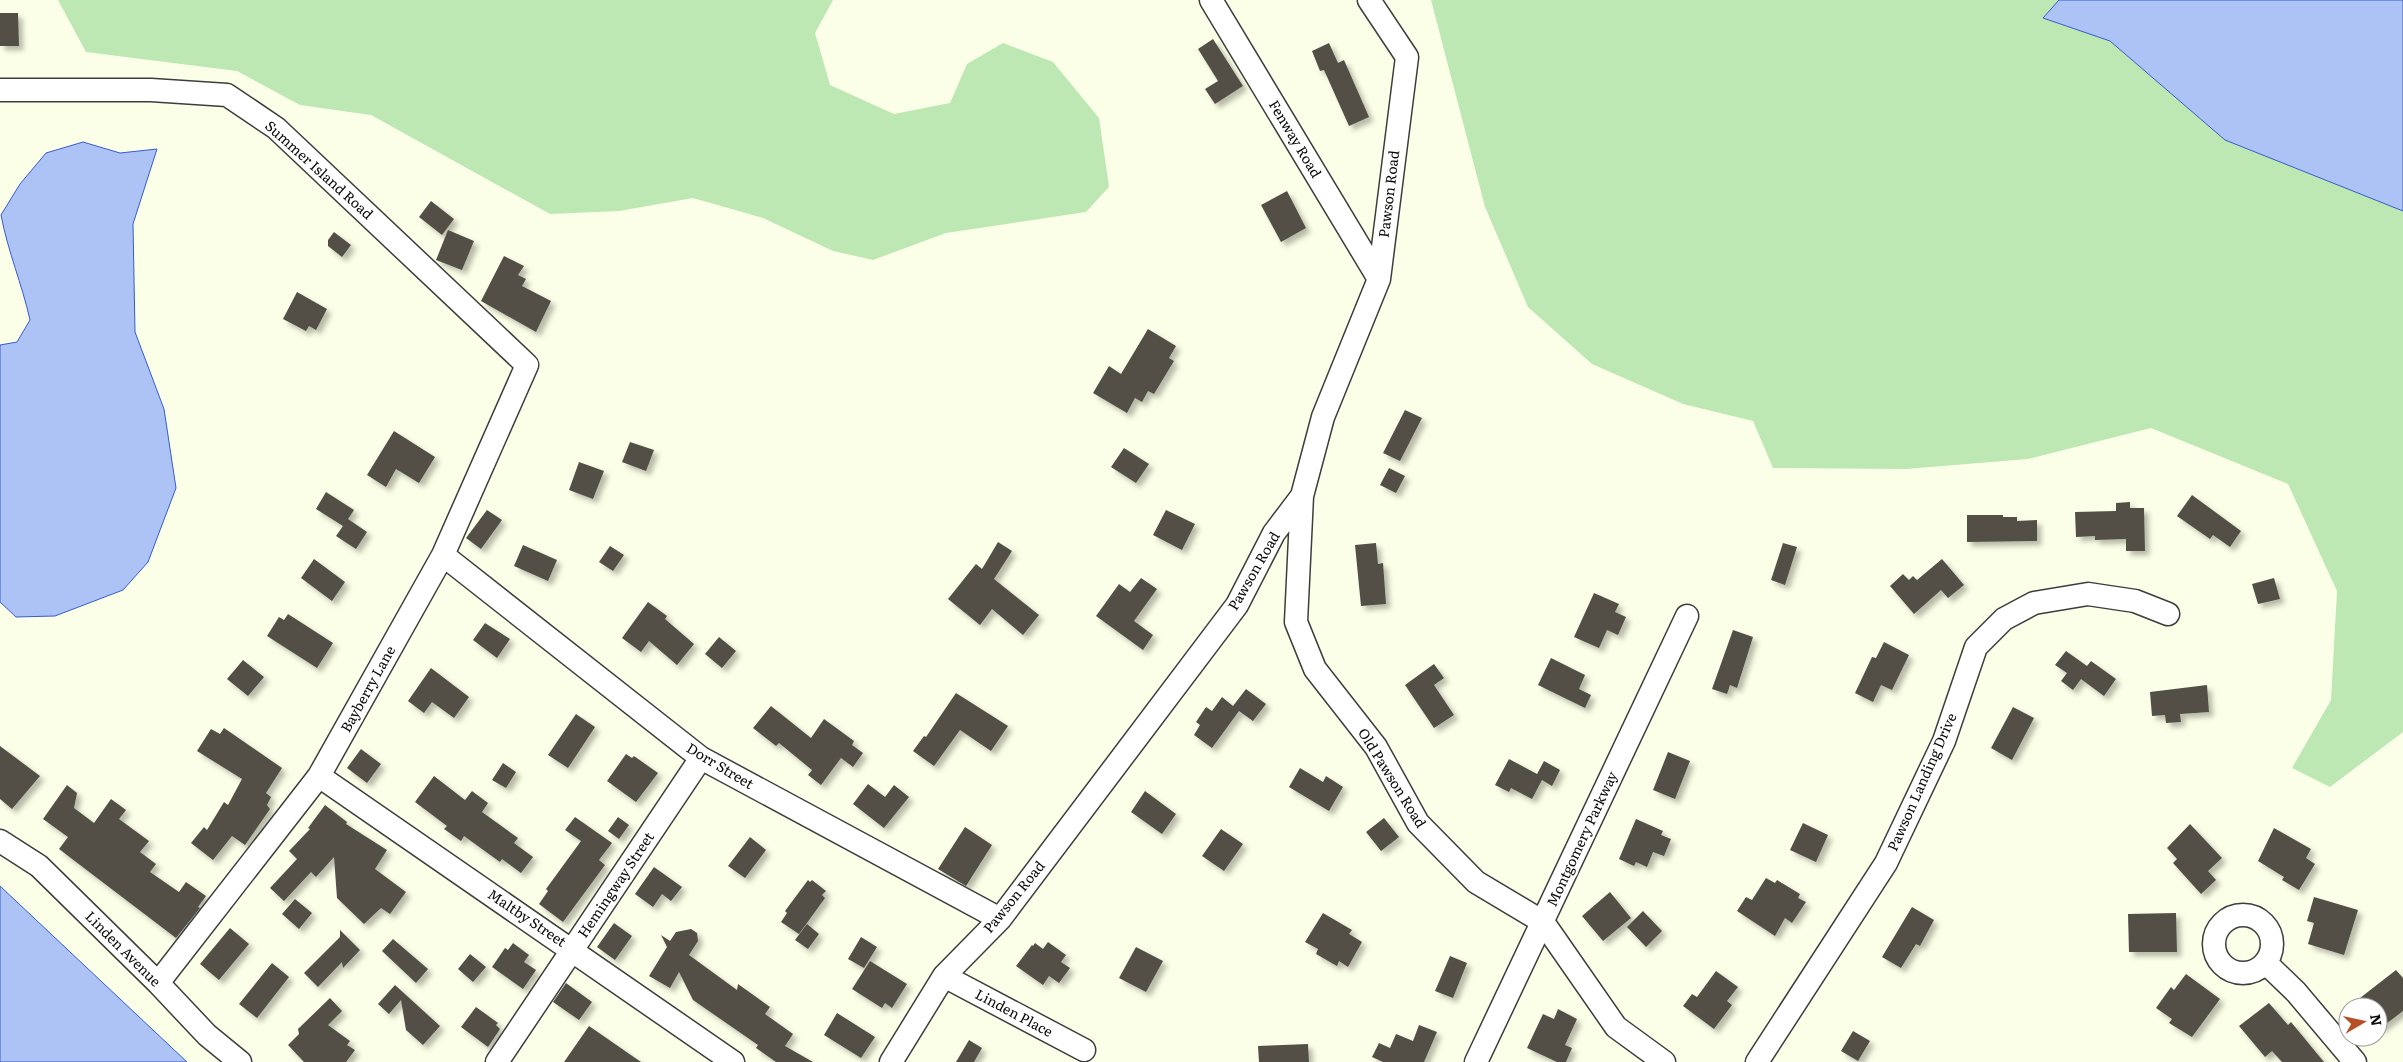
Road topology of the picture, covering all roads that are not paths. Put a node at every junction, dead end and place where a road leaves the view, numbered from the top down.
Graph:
1 (1211, 0) edge
2 (1369, 0) edge
3 (0, 90) edge
4 (1378, 279) junction
5 (528, 365) joint
6 (1302, 496) junction
7 (443, 555) junction
8 (2168, 614) dead end
9 (1687, 616) dead end
10 (701, 758) junction
11 (319, 776) junction
12 (0, 841) edge
13 (1000, 919) junction
14 (1543, 922) junction
15 (572, 950) junction
16 (2266, 963) dead end
17 (944, 976) junction
18 (158, 983) junction
19 (1084, 1050) dead end
20 (240, 1062) edge
21 (497, 1062) edge
22 (734, 1062) edge
23 (891, 1062) edge
24 (1476, 1062) edge
25 (1664, 1062) edge
26 (1757, 1062) edge
27 (2355, 1062) edge

1 - 4 street, Fenway Road
2 - 4 street, Pawson Road
3 - 5 street, Summer Island Road
4 - 6 street, Pawson Road
5 - 7 street, Bayberry Lane
6 - 13 street, Pawson Road
6 - 14 street, Old Pawson Road
7 - 10 street, Dorr Street
7 - 11 street, Bayberry Lane
8 - 26 street, Pawson Landing Drive
9 - 14 street, Montgomery Parkway
10 - 13 street, Dorr Street
10 - 15 street, Hemingway Street
11 - 15 street, Maltby Street
11 - 18 street, Bayberry Lane
12 - 18 street, Linden Avenue
13 - 17 street, Pawson Road
14 - 24 street, Montgomery Parkway
14 - 25 street, Old Pawson Road
15 - 21 street, Hemingway Street
15 - 22 street, Maltby Street
16 - 27 street
17 - 19 street, Linden Place
17 - 23 street, Pawson Road
18 - 20 street, Linden Avenue

